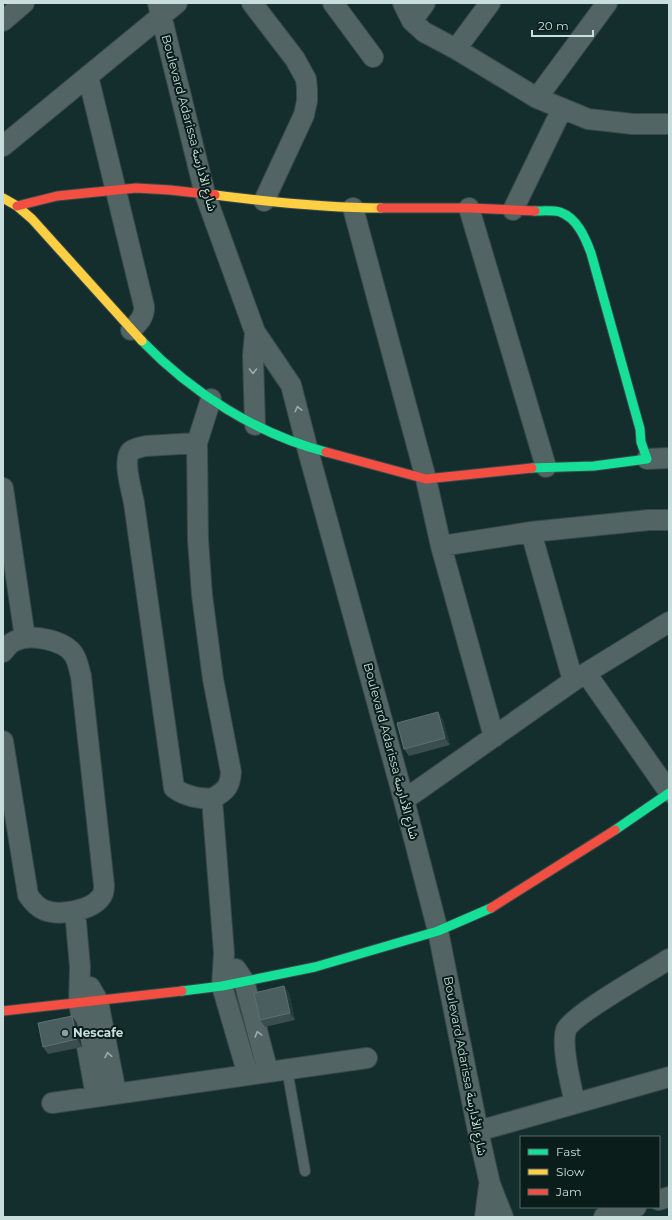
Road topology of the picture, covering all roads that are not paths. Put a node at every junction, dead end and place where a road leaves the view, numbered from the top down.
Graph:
1 (24, 3) edge
2 (177, 3) edge
3 (252, 3) edge
4 (333, 3) edge
5 (403, 3) edge
6 (425, 3) edge
7 (490, 3) edge
8 (607, 3) edge
9 (160, 9) edge
10 (3, 21) edge
11 (412, 21) junction
12 (456, 49) junction
13 (373, 57) dead end
14 (88, 76) junction
15 (537, 98) junction
16 (562, 109) junction
17 (669, 124) edge
18 (3, 146) edge
19 (116, 189) junction
20 (205, 194) junction
21 (3, 198) edge
22 (264, 201) junction
23 (17, 206) junction
24 (353, 208) junction
25 (469, 208) junction
26 (513, 210) junction
27 (132, 330) junction
28 (255, 332) junction
29 (211, 399) junction
30 (255, 425) junction
31 (197, 443) junction
32 (307, 447) junction
33 (669, 458) edge
34 (647, 459) junction
35 (546, 467) junction
36 (426, 479) junction
37 (3, 488) edge
38 (669, 520) edge
39 (532, 532) junction
40 (441, 546) junction
41 (669, 622) edge
42 (25, 638) junction
43 (3, 652) edge
44 (580, 677) junction
45 (494, 737) junction
46 (3, 741) edge
47 (669, 792) edge
48 (212, 799) junction
49 (404, 800) junction
50 (75, 911) junction
51 (438, 930) junction
52 (224, 953) junction
53 (669, 960) edge
54 (244, 981) junction
55 (222, 986) junction
56 (88, 1002) junction
57 (3, 1011) edge
58 (367, 1058) dead end
59 (277, 1070) junction
60 (248, 1075) junction
61 (669, 1077) edge
62 (116, 1093) junction
63 (96, 1096) junction
64 (52, 1103) dead end
65 (575, 1103) junction
66 (478, 1131) junction
67 (305, 1171) dead end
68 (490, 1184) junction
69 (633, 1208) edge
70 (612, 1216) edge
71 (485, 1217) edge
72 (503, 1217) edge

1 - 10 street
2 - 9 street
3 - 22 street
4 - 13 street
5 - 11 street
6 - 11 street
7 - 12 street
8 - 15 street
9 - 14 street
9 - 20 street, Boulevard Adarissa شارع الأدارسة
11 - 12 street
12 - 15 street
14 - 18 street
14 - 19 street
15 - 16 street
16 - 17 street
16 - 26 street
19 - 20 street
19 - 23 street
19 - 27 street
20 - 22 street
20 - 28 street, Boulevard Adarissa شارع الأدارسة
21 - 23 street
22 - 24 street
23 - 27 street
24 - 25 street
24 - 36 street
25 - 26 street
25 - 35 street
26 - 34 street
27 - 29 street
28 -> 30 street, Boulevard Adarissa شارع الأدارسة
32 -> 28 street, Boulevard Adarissa شارع الأدارسة
29 - 30 street
29 - 31 street
30 - 32 street
31 - 48 street
31 - 48 street
32 - 36 street
32 - 49 street, Boulevard Adarissa شارع الأدارسة
33 - 34 street
34 - 35 street
35 - 36 street
36 - 40 street
37 - 42 street
38 - 39 street
39 - 40 street
39 - 44 street
40 - 45 street
41 - 44 street
42 - 43 street
42 - 50 street
44 - 45 street
44 - 47 street
45 - 49 street
46 - 50 street
47 - 51 street
48 - 52 street
49 - 51 street, Boulevard Adarissa شارع الأدارسة
50 - 56 street
51 - 54 street
51 - 66 street, Boulevard Adarissa شارع الأدارسة
52 - 54 street
52 - 55 street
53 - 65 street
54 - 55 street
59 -> 54 street
55 - 56 street
55 - 60 street
56 - 57 street
62 -> 56 street
56 - 63 street
58 - 59 street
59 - 60 street
59 - 67 lane
60 - 62 street
61 - 65 street
62 - 63 street
63 - 64 street
65 - 66 street
66 - 68 street, Boulevard Adarissa شارع الأدارسة
68 - 71 street, Boulevard Adarissa شارع الأدارسة
68 - 72 street, Boulevard Adarissa شارع الأدارسة
69 - 70 street

